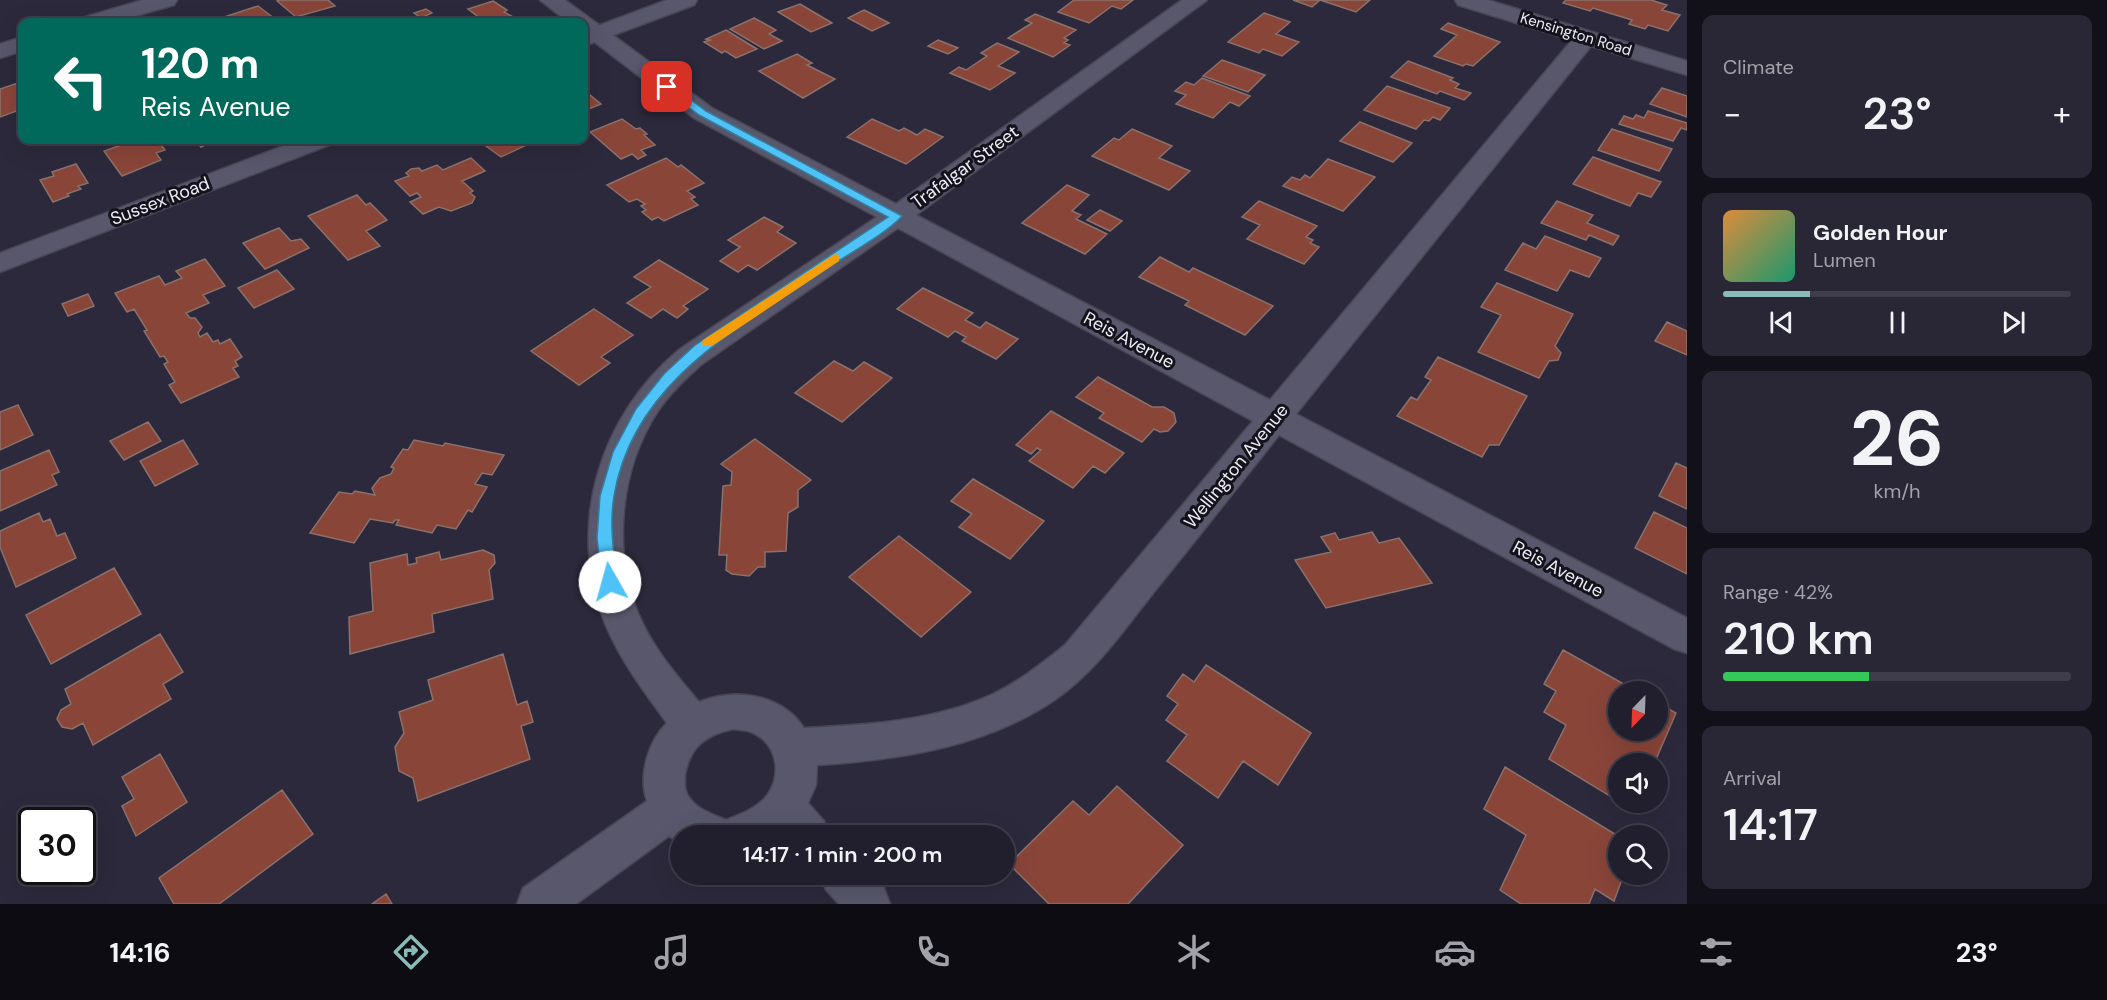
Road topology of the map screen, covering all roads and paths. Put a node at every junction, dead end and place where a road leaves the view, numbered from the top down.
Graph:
1 (166, 0) edge
2 (551, 0) edge
3 (686, 0) edge
4 (1196, 0) edge
5 (1466, 0) edge
6 (106, 18) edge
7 (572, 18) edge
8 (588, 29) edge
9 (588, 31) edge
10 (1587, 37) junction
11 (18, 45) edge
12 (0, 51) edge
13 (1687, 68) edge
14 (310, 144) edge
15 (896, 216) junction
16 (0, 263) edge
17 (1276, 418) junction
18 (1687, 637) edge
19 (693, 724) junction
20 (793, 748) junction
21 (671, 809) junction
22 (797, 822) edge
23 (688, 825) edge
24 (765, 825) edge
25 (852, 885) edge
26 (539, 904) edge
27 (868, 904) edge

1 - 6 street
2 - 7 street, Reis Avenue
3 - 8 street
4 - 15 street, Trafalgar Street
5 - 10 street, Kensington Road
9 - 15 street, Reis Avenue
10 - 13 street, Kensington Road
10 - 17 street, Wellington Avenue
11 - 12 street
14 - 16 street, Sussex Road
15 - 17 street, Reis Avenue
15 - 19 street, Trafalgar Street
17 - 18 street, Reis Avenue
17 - 20 street, Wellington Avenue
19 - 20 street
19 - 21 street
20 - 22 street
21 - 23 street
21 - 26 street
22 - 24 street
25 - 27 street

